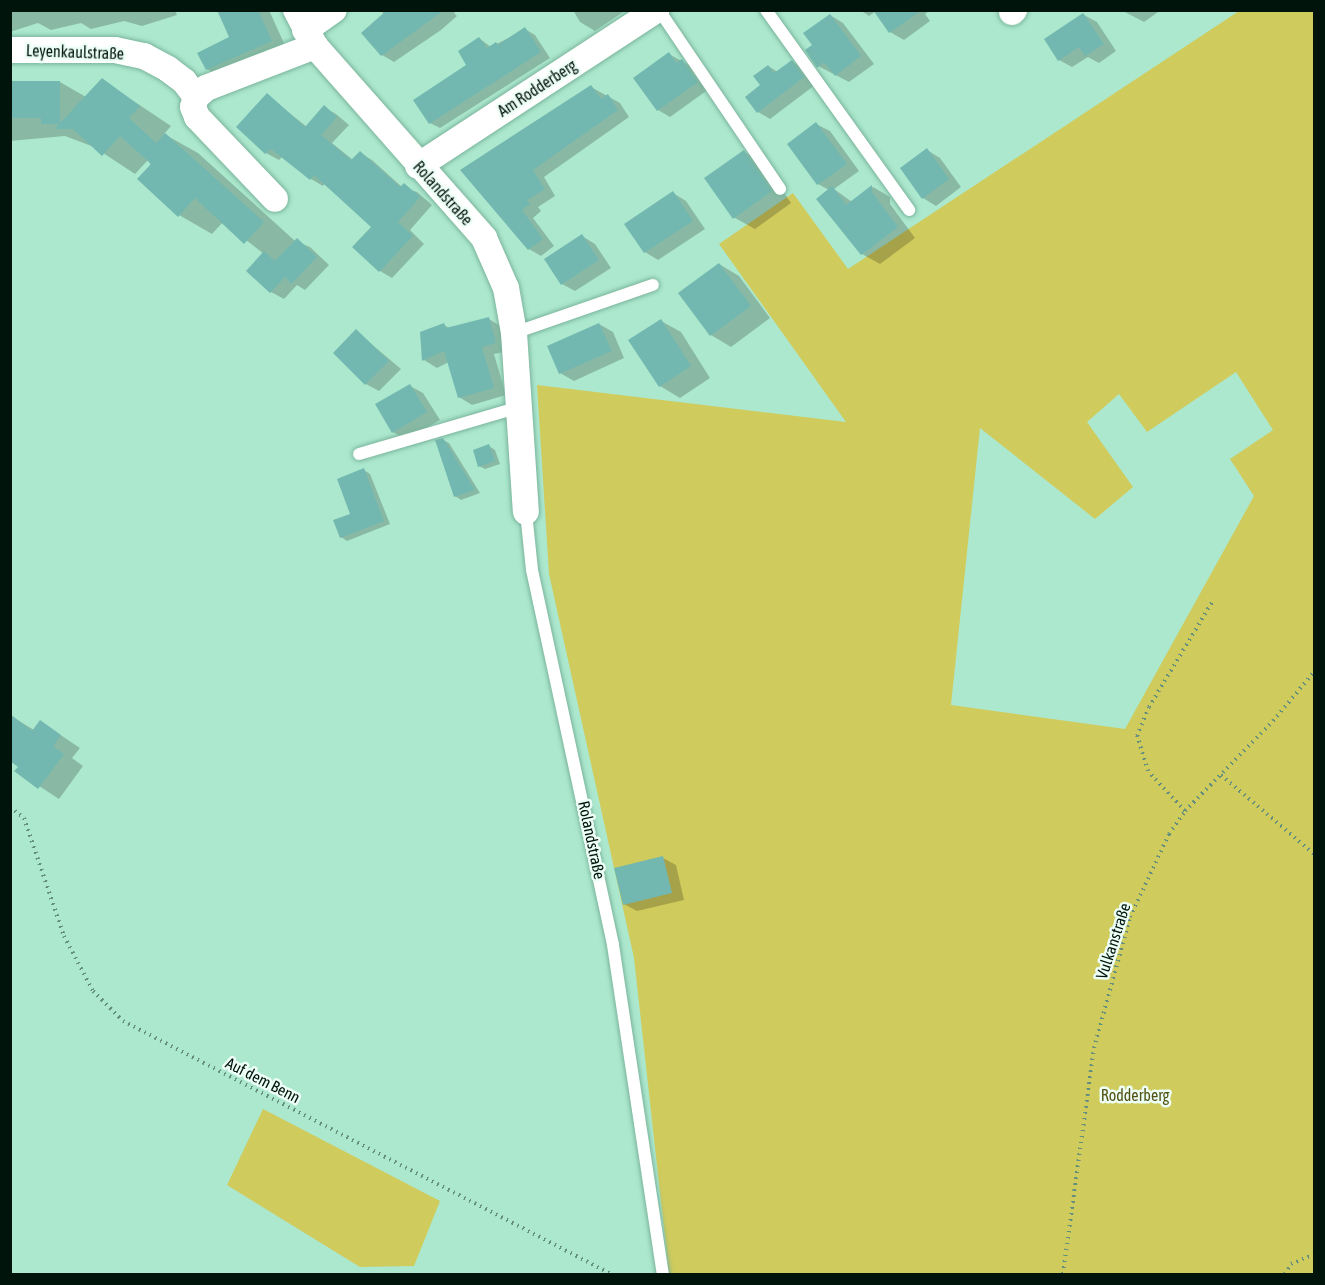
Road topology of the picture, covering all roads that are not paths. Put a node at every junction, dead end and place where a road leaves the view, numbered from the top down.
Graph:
1 (334, 10) edge
2 (658, 10) edge
3 (766, 10) edge
4 (305, 29) edge
5 (10, 50) edge
6 (196, 97) junction
7 (418, 166) junction
8 (780, 189) dead end
9 (275, 199) dead end
10 (909, 210) dead end
11 (653, 285) dead end
12 (514, 333) junction
13 (516, 408) junction
14 (359, 454) dead end
15 (526, 512) joint
16 (663, 1275) edge

1 - 4 street
2 - 7 street, Am Rodderberg
2 - 8 lane
3 - 10 lane
4 - 6 street
4 - 7 street, Rolandstraße
5 - 6 street, Leyenkaulstraße
6 - 9 street, Leyenkaulstraße
7 - 12 street, Rolandstraße
11 - 12 lane
12 - 13 street, Rolandstraße
13 - 14 lane
13 - 15 street, Rolandstraße
15 - 16 lane, Rolandstraße

